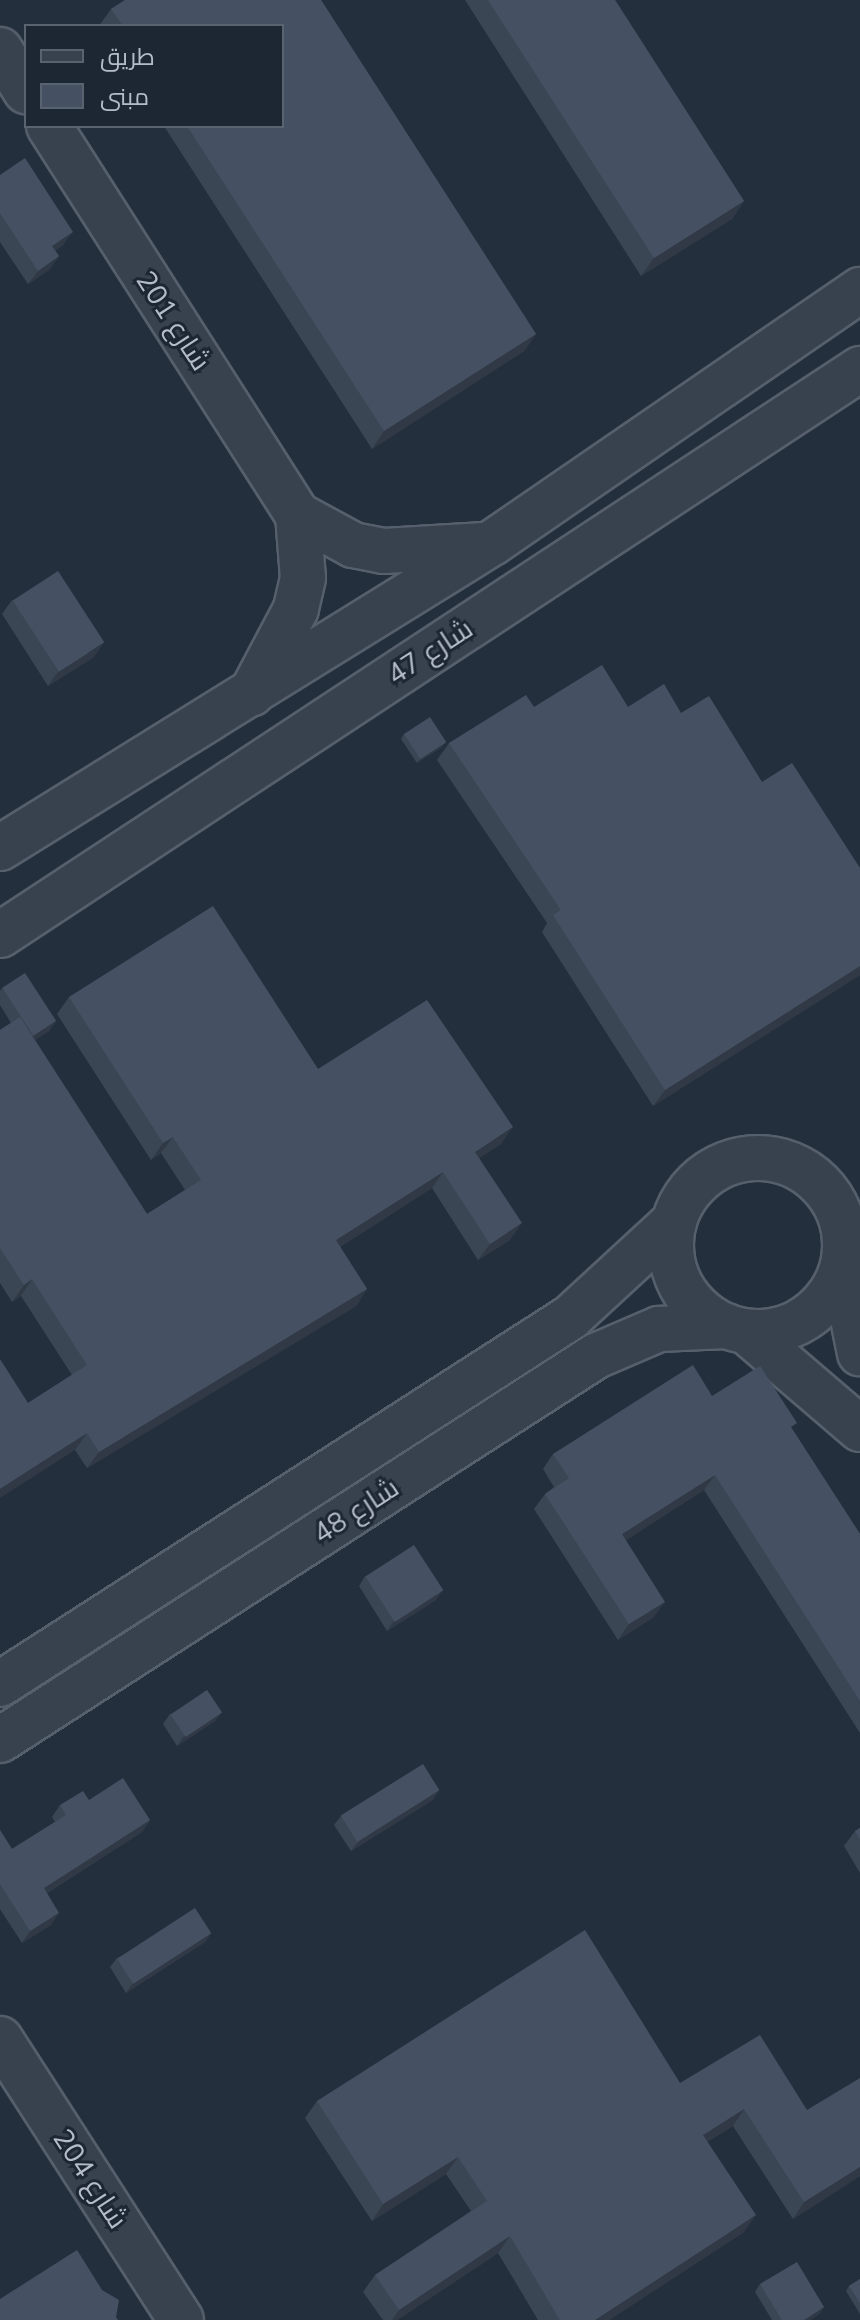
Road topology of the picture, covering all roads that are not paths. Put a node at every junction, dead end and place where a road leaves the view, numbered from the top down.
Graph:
1 (0, 50) edge
2 (24, 88) edge
3 (50, 128) edge
4 (860, 290) edge
5 (860, 369) edge
6 (298, 515) junction
7 (492, 543) junction
8 (249, 699) junction
9 (0, 848) edge
10 (0, 935) edge
11 (674, 1222) junction
12 (850, 1247) edge
13 (736, 1329) junction
14 (860, 1353) edge
15 (860, 1429) edge
16 (0, 1684) edge
17 (0, 1740) edge
18 (0, 2039) edge
19 (181, 2320) edge

1 - 2 street
3 - 6 street, شارع 201
4 - 7 street, شارع 47
5 - 10 street, شارع 47
6 - 7 street, شارع 201
6 - 8 street, شارع 201
7 - 8 street, شارع 47
8 - 9 street, شارع 47
11 - 12 street
11 - 13 street
11 - 16 street, شارع 48
12 - 13 street
12 - 14 street
13 - 15 street
13 - 17 street, شارع 48
18 - 19 street, شارع 204

